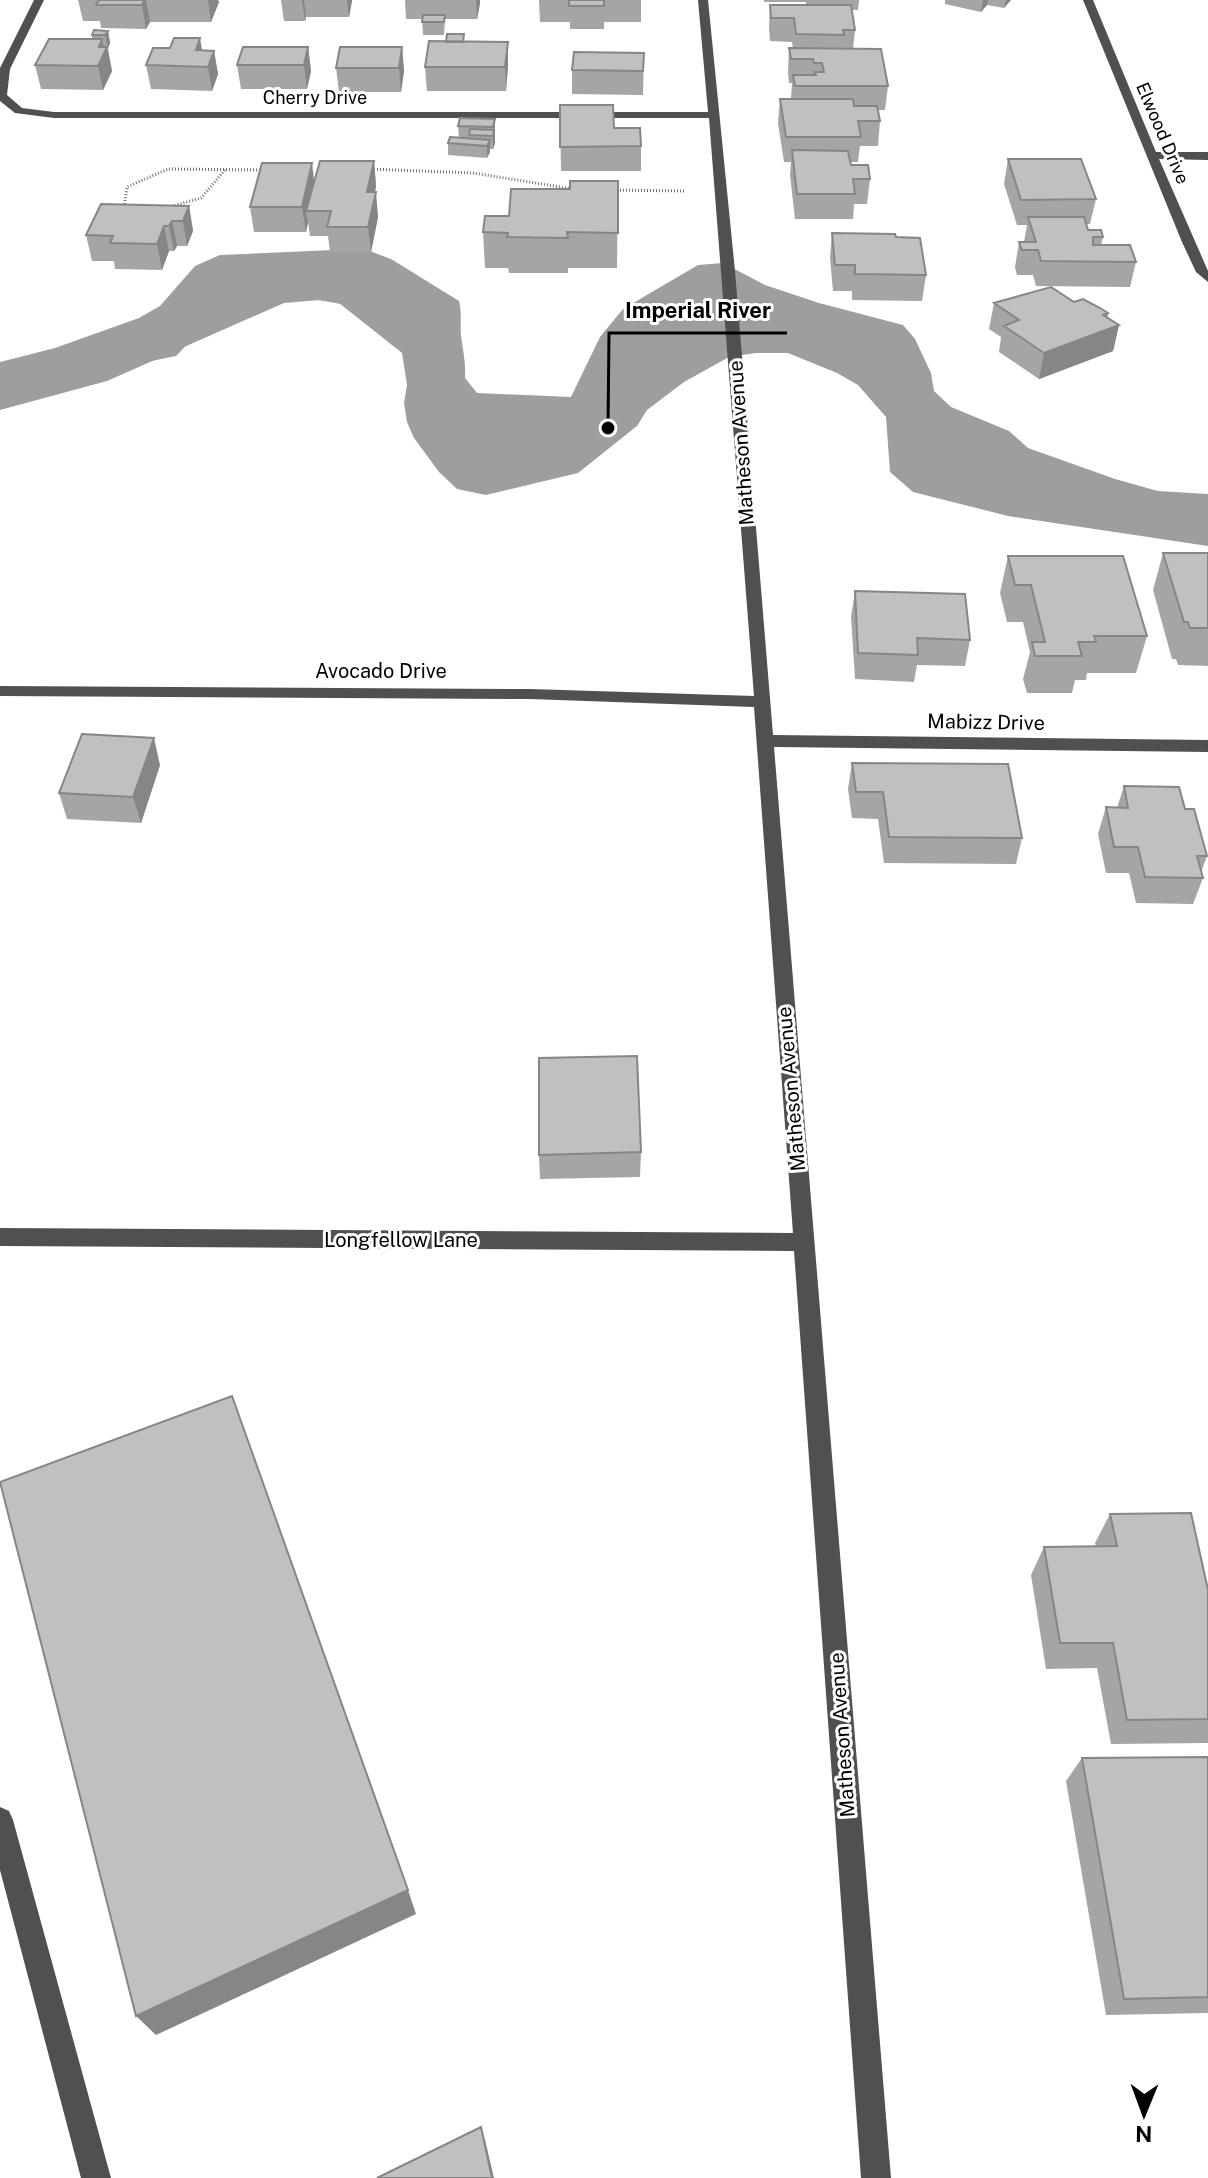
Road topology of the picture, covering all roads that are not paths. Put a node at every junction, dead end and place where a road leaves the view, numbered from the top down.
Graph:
1 (39, 0) edge
2 (703, 0) edge
3 (1088, 0) edge
4 (715, 115) junction
5 (1155, 155) junction
6 (1208, 156) edge
7 (1208, 278) edge
8 (0, 691) edge
9 (761, 702) junction
10 (764, 741) junction
11 (1208, 746) edge
12 (0, 1237) edge
13 (803, 1242) junction
14 (0, 1820) edge
15 (96, 2178) edge
16 (876, 2178) edge

1 - 4 street, Cherry Drive
2 - 4 street, Matheson Avenue
3 - 5 street, Elwood Drive
4 - 9 street, Matheson Avenue
5 - 6 street
5 - 7 street, Elwood Drive
8 - 9 street, Avocado Drive
9 - 10 street, Matheson Avenue
10 - 11 street, Mabizz Drive
10 - 13 street, Matheson Avenue
12 - 13 street, Longfellow Lane
13 - 16 street, Matheson Avenue
14 - 15 street

